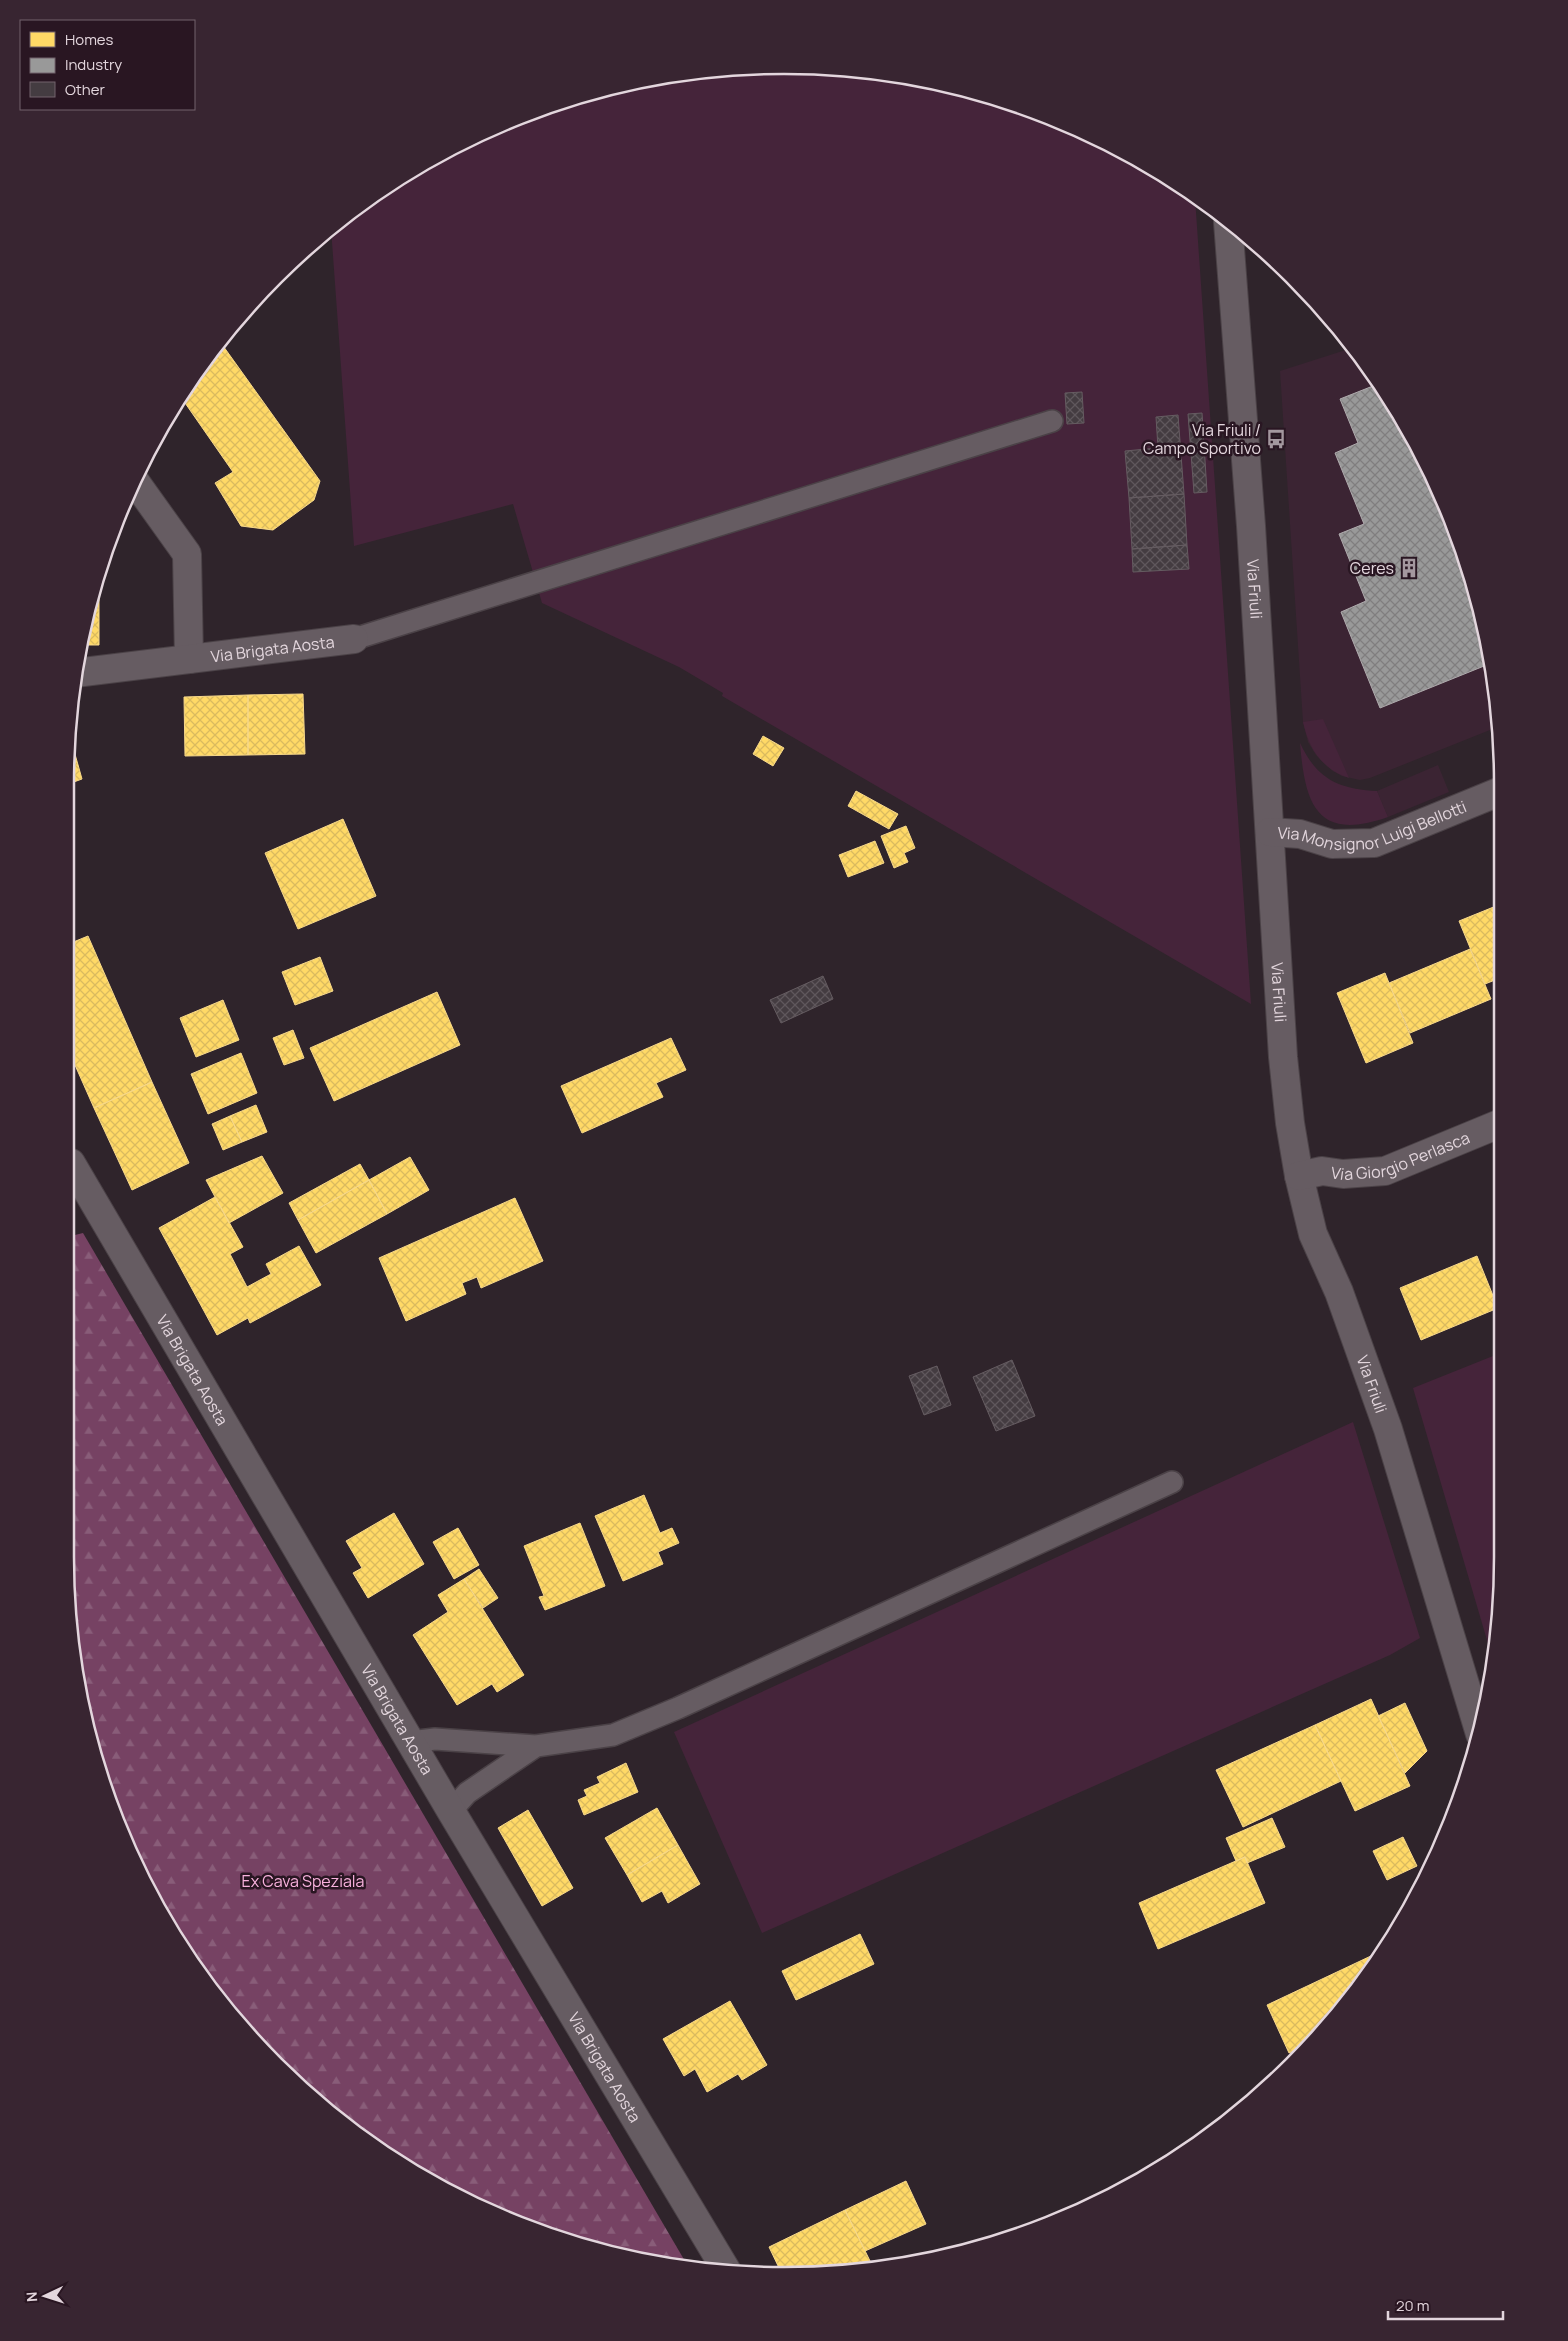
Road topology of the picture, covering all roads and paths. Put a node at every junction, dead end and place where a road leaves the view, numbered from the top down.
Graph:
1 (1229, 231) edge
2 (1052, 421) dead end
3 (139, 487) edge
4 (354, 640) joint
5 (189, 659) junction
6 (83, 672) edge
7 (1494, 794) edge
8 (1270, 832) junction
9 (1494, 1126) edge
10 (74, 1168) edge
11 (1299, 1176) junction
12 (1172, 1482) dead end
13 (1475, 1719) edge
14 (410, 1742) junction
15 (536, 1746) junction
16 (451, 1811) junction
17 (723, 2264) edge

1 - 8 street, Via Friuli
2 - 4 lane
3 - 5 street, Via Brigata Aosta
4 - 5 street, Via Brigata Aosta
5 - 6 street, Via Brigata Aosta
7 - 8 street, Via Monsignor Luigi Bellotti
8 - 11 street, Via Friuli
9 - 11 street, Via Giorgio Perlasca
10 - 14 street, Via Brigata Aosta
11 - 13 street, Via Friuli
12 - 15 lane
14 - 15 lane
14 - 16 street, Via Brigata Aosta
15 - 16 lane
16 - 17 street, Via Brigata Aosta

